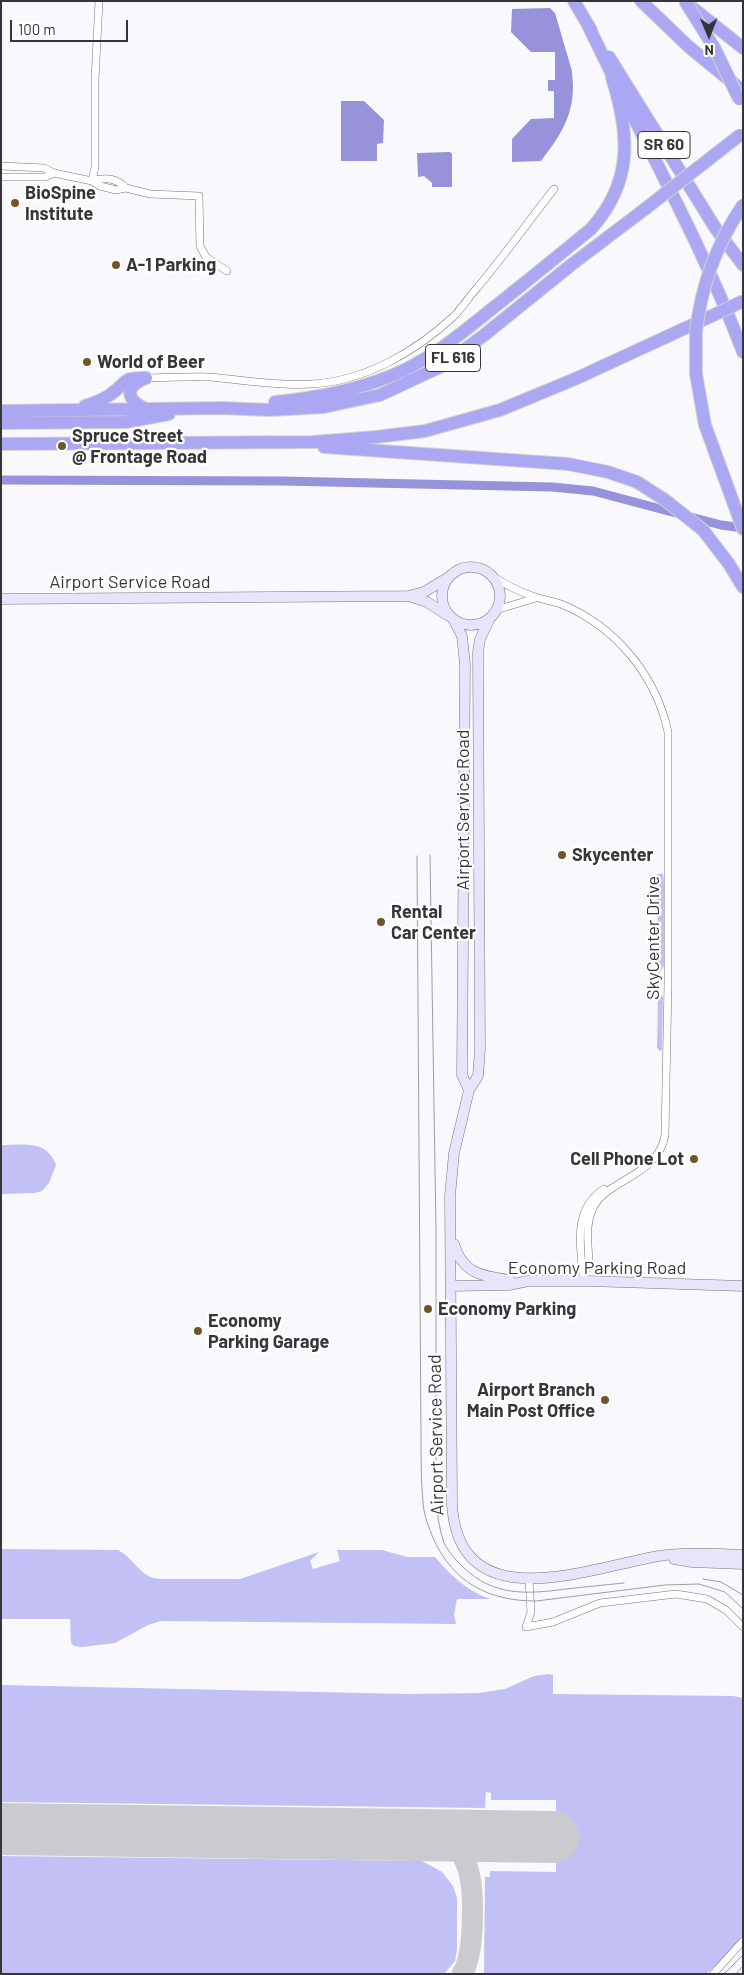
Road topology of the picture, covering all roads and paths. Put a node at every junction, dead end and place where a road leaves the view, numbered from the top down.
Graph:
1 (99, 1) edge
2 (574, 1) edge
3 (641, 1) edge
4 (685, 1) edge
5 (586, 23) junction
6 (743, 48) edge
7 (612, 78) junction
8 (743, 91) edge
9 (743, 109) edge
10 (742, 134) edge
11 (1, 166) edge
12 (54, 173) junction
13 (1, 178) edge
14 (92, 181) junction
15 (554, 189) dead end
16 (743, 205) edge
17 (743, 265) edge
18 (227, 271) dead end
19 (743, 301) edge
20 (743, 352) edge
21 (146, 378) junction
22 (221, 408) junction
23 (76, 409) junction
24 (146, 409) junction
25 (196, 409) junction
26 (1, 411) edge
27 (1, 423) edge
28 (257, 443) junction
29 (1, 444) edge
30 (743, 530) edge
31 (450, 577) junction
32 (494, 577) junction
33 (743, 587) edge
34 (408, 596) junction
35 (536, 598) junction
36 (1, 599) edge
37 (496, 610) junction
38 (452, 618) junction
39 (490, 620) junction
40 (469, 1090) junction
41 (451, 1234) junction
42 (583, 1277) junction
43 (528, 1282) junction
44 (451, 1286) junction
45 (743, 1286) edge
46 (743, 1555) edge
47 (658, 1556) junction
48 (743, 1564) edge
49 (529, 1580) junction
50 (743, 1627) edge
51 (743, 1941) edge
52 (713, 1974) edge

1 - 14 street
2 - 5 highway, SR 60
3 - 8 highway
4 - 6 highway
4 - 9 highway, bridge
5 - 7 highway
5 - 17 highway, SR 60
7 - 20 highway
7 - 22 highway
10 - 22 highway, FL 616, bridge
11 - 12 street
12 - 13 street
12 - 14 street
14 - 18 street
15 - 21 street
16 - 30 highway, bridge
19 - 28 highway, bridge
21 - 23 highway
21 - 24 highway
22 - 25 highway, FL 616
23 - 24 highway, FL 616
23 - 26 highway, FL 616
24 - 25 highway, FL 616
25 - 27 highway
28 - 29 highway
28 - 33 highway
31 - 32 street
31 - 34 street, Airport Service Road
31 - 38 street
32 - 35 street, SkyCenter Drive
32 - 37 street
34 - 36 street, Airport Service Road
34 - 38 street, Airport Service Road
35 - 37 street
35 - 42 street, SkyCenter Drive
37 - 39 street
38 - 39 street
38 - 40 street, Airport Service Road
39 - 40 street, Airport Service Road
40 - 41 street, Airport Service Road
41 - 43 street
41 - 44 street, Airport Service Road
42 - 43 street, Economy Parking Road
42 - 45 street, Economy Parking Road
43 - 44 street, Economy Parking Road
44 - 49 street, Airport Service Road
46 - 47 street, Airport Service Road
47 - 48 street
47 - 49 street, Airport Service Road
49 - 50 street
51 - 52 street

